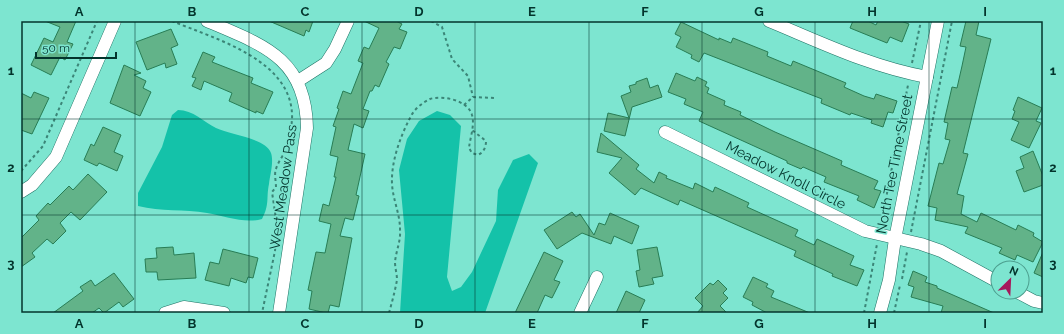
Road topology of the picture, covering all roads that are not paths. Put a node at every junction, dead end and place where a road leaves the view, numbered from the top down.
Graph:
1 (115, 21) edge
2 (206, 21) edge
3 (348, 21) edge
4 (769, 21) edge
5 (938, 21) edge
6 (926, 77) junction
7 (298, 81) junction
8 (665, 132) dead end
9 (21, 192) edge
10 (895, 239) junction
11 (597, 277) dead end
12 (990, 278) edge
13 (1030, 299) edge
14 (1043, 303) edge
15 (165, 313) edge
16 (224, 313) edge
17 (279, 313) edge
18 (580, 313) edge
19 (880, 313) edge

1 - 9 street
2 - 7 street, West Meadow Pass
3 - 7 street
4 - 6 street
5 - 6 street, North Tee Time Street
6 - 10 street, North Tee Time Street
7 - 17 street, West Meadow Pass
8 - 10 street, Meadow Knoll Circle
10 - 12 street, Meadow Knoll Circle
10 - 19 street, North Tee Time Street
11 - 18 street
13 - 14 street
15 - 16 street

